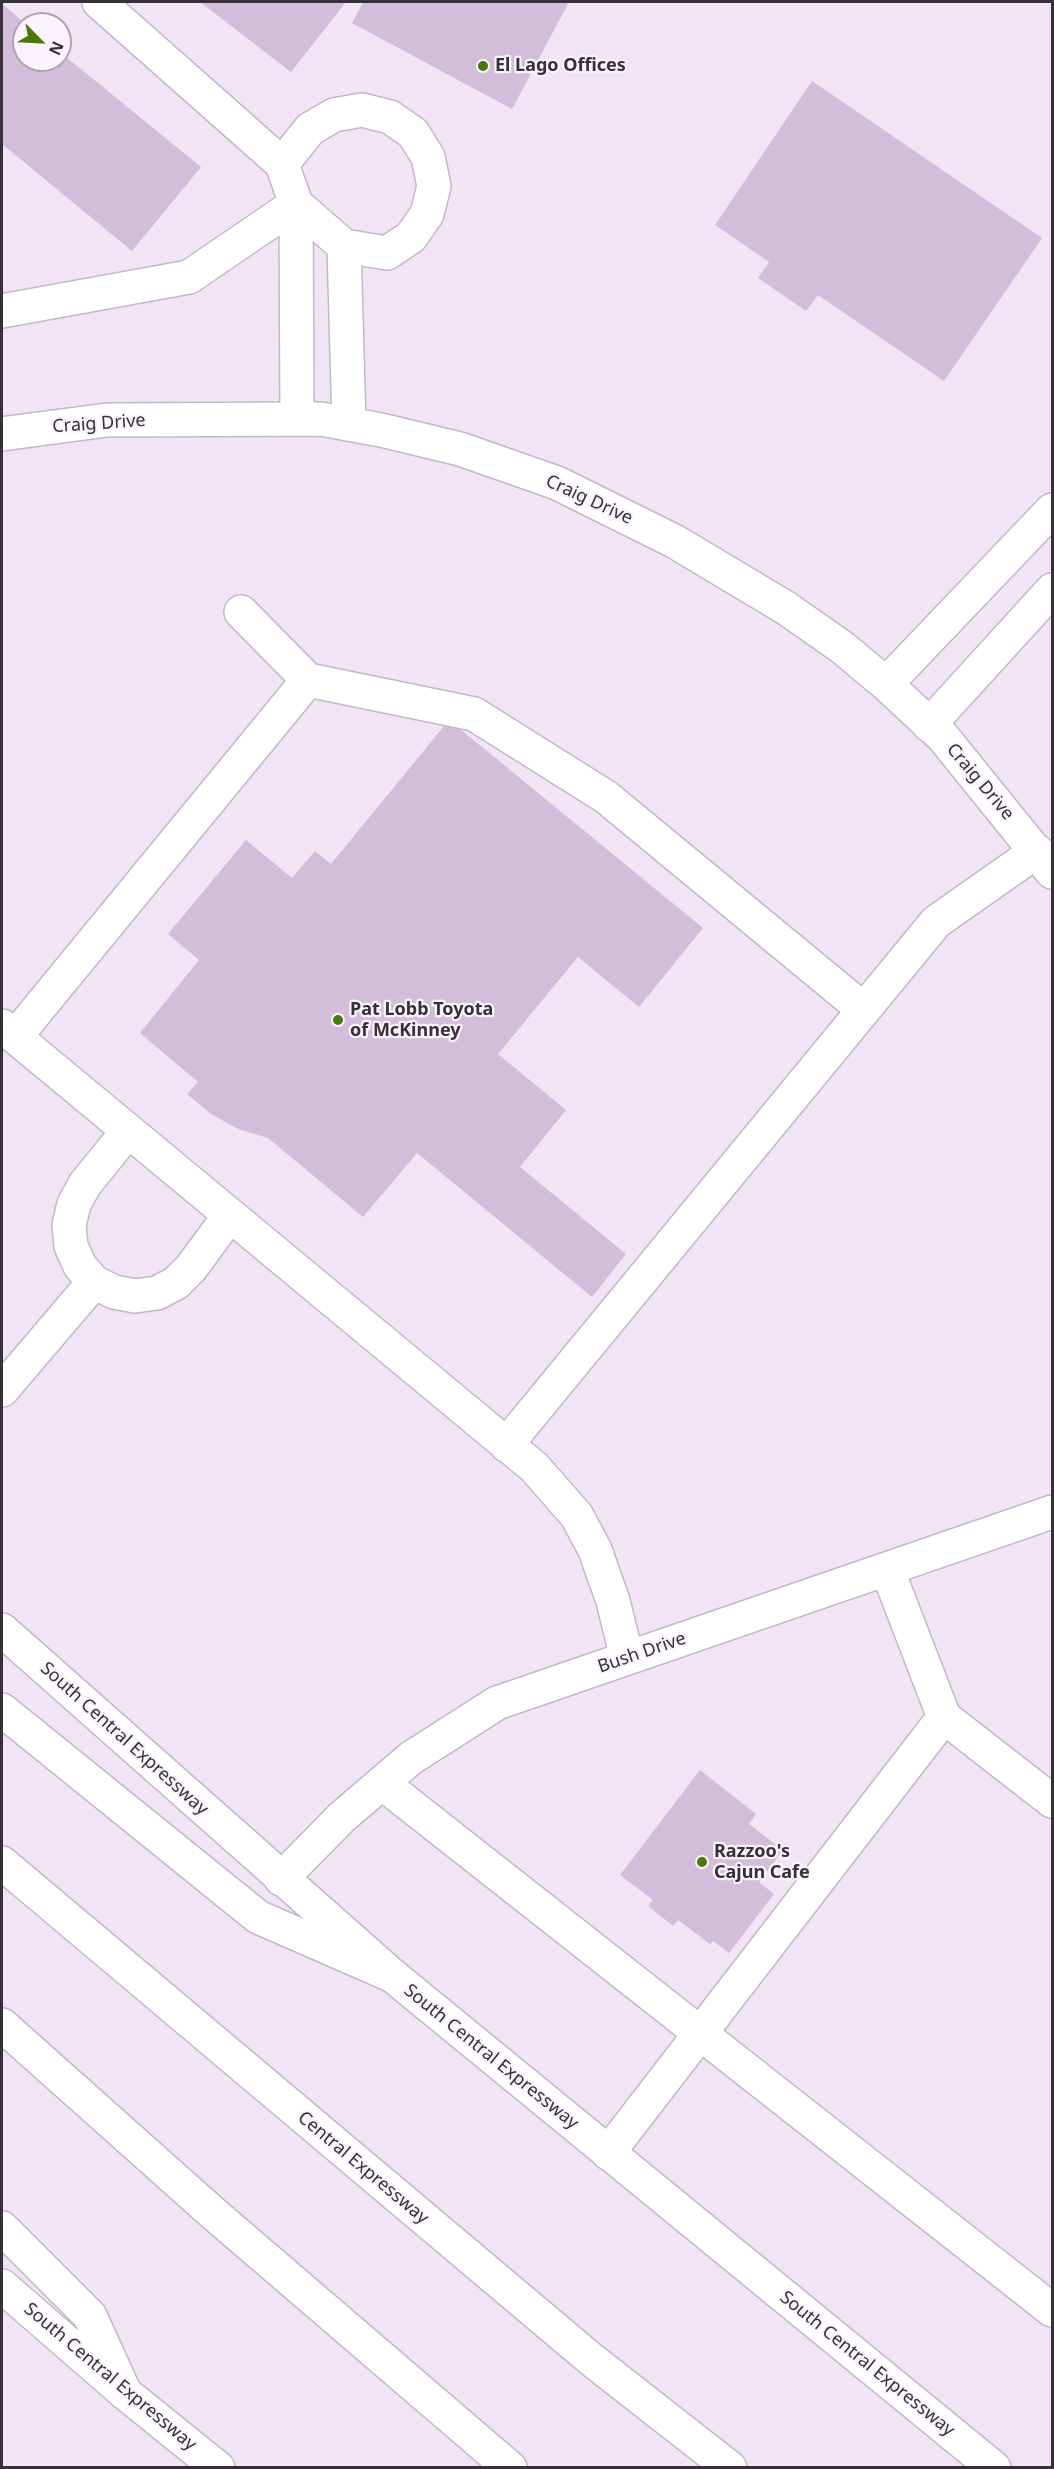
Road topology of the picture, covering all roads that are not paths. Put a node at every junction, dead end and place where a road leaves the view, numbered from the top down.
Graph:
1 (99, 2) edge
2 (282, 164) junction
3 (296, 204) junction
4 (345, 246) junction
5 (2, 311) edge
6 (297, 419) junction
7 (349, 424) junction
8 (2, 434) edge
9 (1053, 510) edge
10 (1053, 590) edge
11 (241, 612) dead end
12 (308, 680) junction
13 (886, 684) junction
14 (929, 725) junction
15 (1045, 861) edge
16 (864, 1010) junction
17 (8, 1031) edge
18 (128, 1131) junction
19 (230, 1215) junction
20 (94, 1282) junction
21 (2, 1390) edge
22 (506, 1445) junction
23 (1053, 1512) edge
24 (887, 1569) junction
25 (2, 1630) edge
26 (627, 1658) junction
27 (2, 1710) edge
28 (944, 1717) junction
29 (382, 1783) junction
30 (1053, 1801) edge
31 (2, 1863) edge
32 (281, 1879) junction
33 (393, 1976) junction
34 (2, 2025) edge
35 (702, 2034) junction
36 (608, 2153) junction
37 (2, 2228) edge
38 (2, 2286) edge
39 (1053, 2310) edge
40 (125, 2393) junction
41 (218, 2468) edge
42 (510, 2468) edge
43 (730, 2468) edge
44 (994, 2468) edge

1 - 2 main road
2 - 3 main road
2 - 4 main road
3 - 4 main road
3 - 5 main road
3 - 6 main road
4 - 7 main road
6 - 7 main road, Craig Drive
6 - 8 main road, Craig Drive
7 - 13 main road, Craig Drive
9 - 13 main road
10 - 14 main road
11 - 12 main road
12 - 16 main road
12 - 17 main road
13 - 14 main road, Craig Drive
14 - 15 main road, Craig Drive
15 - 16 main road
16 - 22 main road
17 - 18 main road
18 - 19 main road
18 - 20 main road
19 - 20 main road
19 - 22 main road
20 - 21 main road
22 - 26 main road
23 - 24 main road, Bush Drive
24 - 26 main road, Bush Drive
24 - 28 main road
25 - 32 main road, South Central Expressway
26 - 29 main road, Bush Drive
27 - 33 main road
28 - 30 main road
28 - 35 main road
29 - 32 main road, Bush Drive
29 - 35 main road
31 - 43 main road, Central Expressway
32 - 33 main road, South Central Expressway
33 - 36 main road, South Central Expressway
34 - 42 main road
35 - 36 main road
35 - 39 main road
36 - 44 main road, South Central Expressway
37 - 40 main road
38 - 40 main road, South Central Expressway
40 - 41 main road, South Central Expressway

